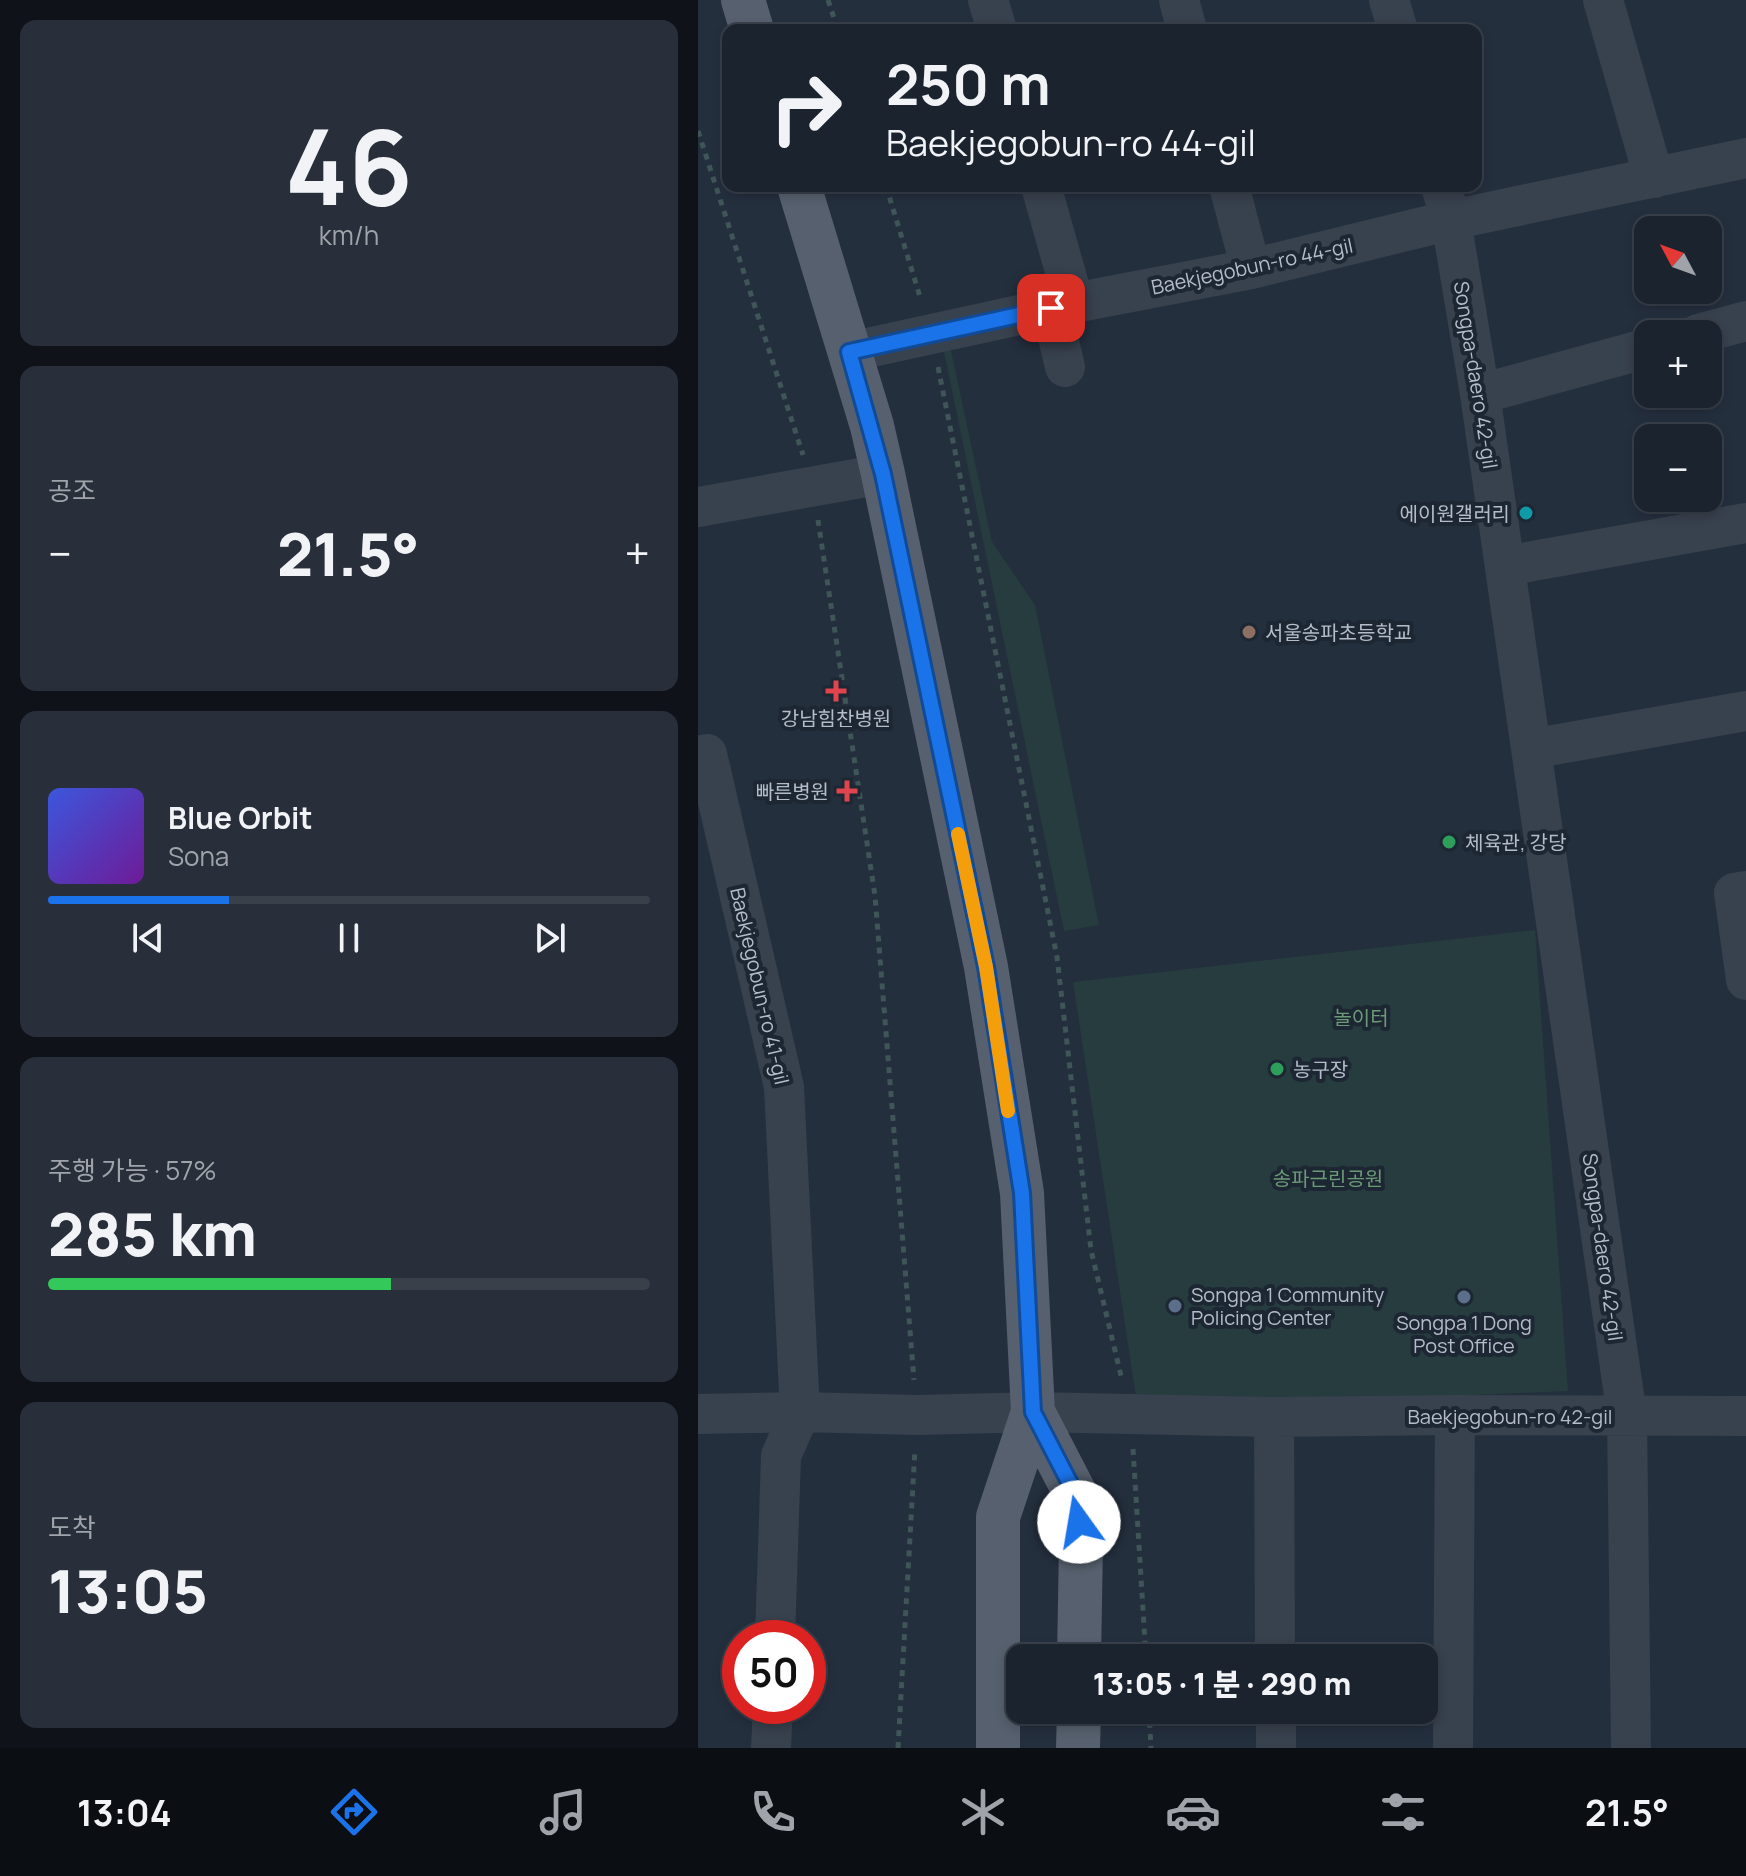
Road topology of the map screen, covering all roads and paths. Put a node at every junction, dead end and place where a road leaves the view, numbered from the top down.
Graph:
1 (743, 0) edge
2 (828, 0) edge
3 (988, 0) edge
4 (1179, 0) edge
5 (1389, 0) edge
6 (1603, 0) edge
7 (750, 24) edge
8 (836, 24) edge
9 (995, 24) edge
10 (1185, 24) edge
11 (1396, 24) edge
12 (698, 131) edge
13 (1746, 158) edge
14 (1654, 178) junction
15 (801, 192) edge
16 (888, 192) edge
17 (1042, 192) edge
18 (1231, 192) edge
19 (1446, 203) edge
20 (1251, 269) junction
21 (1063, 306) junction
22 (1746, 321) edge
23 (1722, 328) edge
24 (932, 334) junction
25 (849, 352) junction
26 (1634, 352) edge
27 (1065, 367) dead end
28 (1480, 394) junction
29 (883, 474) junction
30 (813, 485) junction
31 (698, 507) edge
32 (1746, 523) edge
33 (1505, 566) junction
34 (1746, 711) edge
35 (1531, 749) junction
36 (703, 755) edge
37 (1740, 892) edge
38 (1746, 980) edge
39 (1091, 1250) dead end
40 (800, 1412) junction
41 (1033, 1412) junction
42 (698, 1414) edge
43 (917, 1415) junction
44 (1455, 1415) junction
45 (1627, 1416) junction
46 (1746, 1416) edge
47 (1274, 1417) junction
48 (776, 1620) edge
49 (1079, 1644) edge
50 (1275, 1644) edge
51 (772, 1724) edge
52 (1079, 1724) edge
53 (1150, 1724) edge
54 (1276, 1724) edge
55 (771, 1748) edge
56 (898, 1748) edge
57 (998, 1748) edge
58 (1078, 1748) edge
59 (1151, 1748) edge
60 (1276, 1748) edge
61 (1453, 1748) edge
62 (1631, 1748) edge

1 - 7 main road
2 - 8 path
3 - 9 street
4 - 10 street
5 - 11 street
6 - 14 street
12 - 30 path
13 - 14 street, Baekjegobun-ro 44-gil
14 - 19 street, Baekjegobun-ro 44-gil
15 - 25 main road
16 - 24 path
17 - 21 street
18 - 20 street
19 - 20 street, Baekjegobun-ro 44-gil
19 - 28 street, Songpa-daero 42-gil
20 - 21 street, Baekjegobun-ro 44-gil
21 - 24 street, Baekjegobun-ro 44-gil
21 - 27 street
22 - 23 street
24 - 25 street, Baekjegobun-ro 44-gil
24 - 39 path
25 - 29 main road
26 - 28 street
28 - 33 street, Songpa-daero 42-gil
29 - 30 street
29 - 41 main road
30 - 31 street
30 - 43 path
32 - 33 street
33 - 35 street, Songpa-daero 42-gil
34 - 35 street
35 - 45 street, Songpa-daero 42-gil
36 - 40 street, Baekjegobun-ro 41-gil
37 - 38 street
40 - 42 street
40 - 43 street
40 - 48 street, Baekjegobun-ro 41-gil
41 - 43 street
41 - 47 street, Baekjegobun-ro 42-gil
41 - 49 main road
41 - 57 main road
43 - 56 path
44 - 45 street, Baekjegobun-ro 42-gil
44 - 47 street, Baekjegobun-ro 42-gil
44 - 61 street
45 - 46 street, Baekjegobun-ro 42-gil
45 - 62 street, Songpa-daero 42-gil
47 - 50 street
51 - 55 street
52 - 58 main road
53 - 59 path
54 - 60 street

